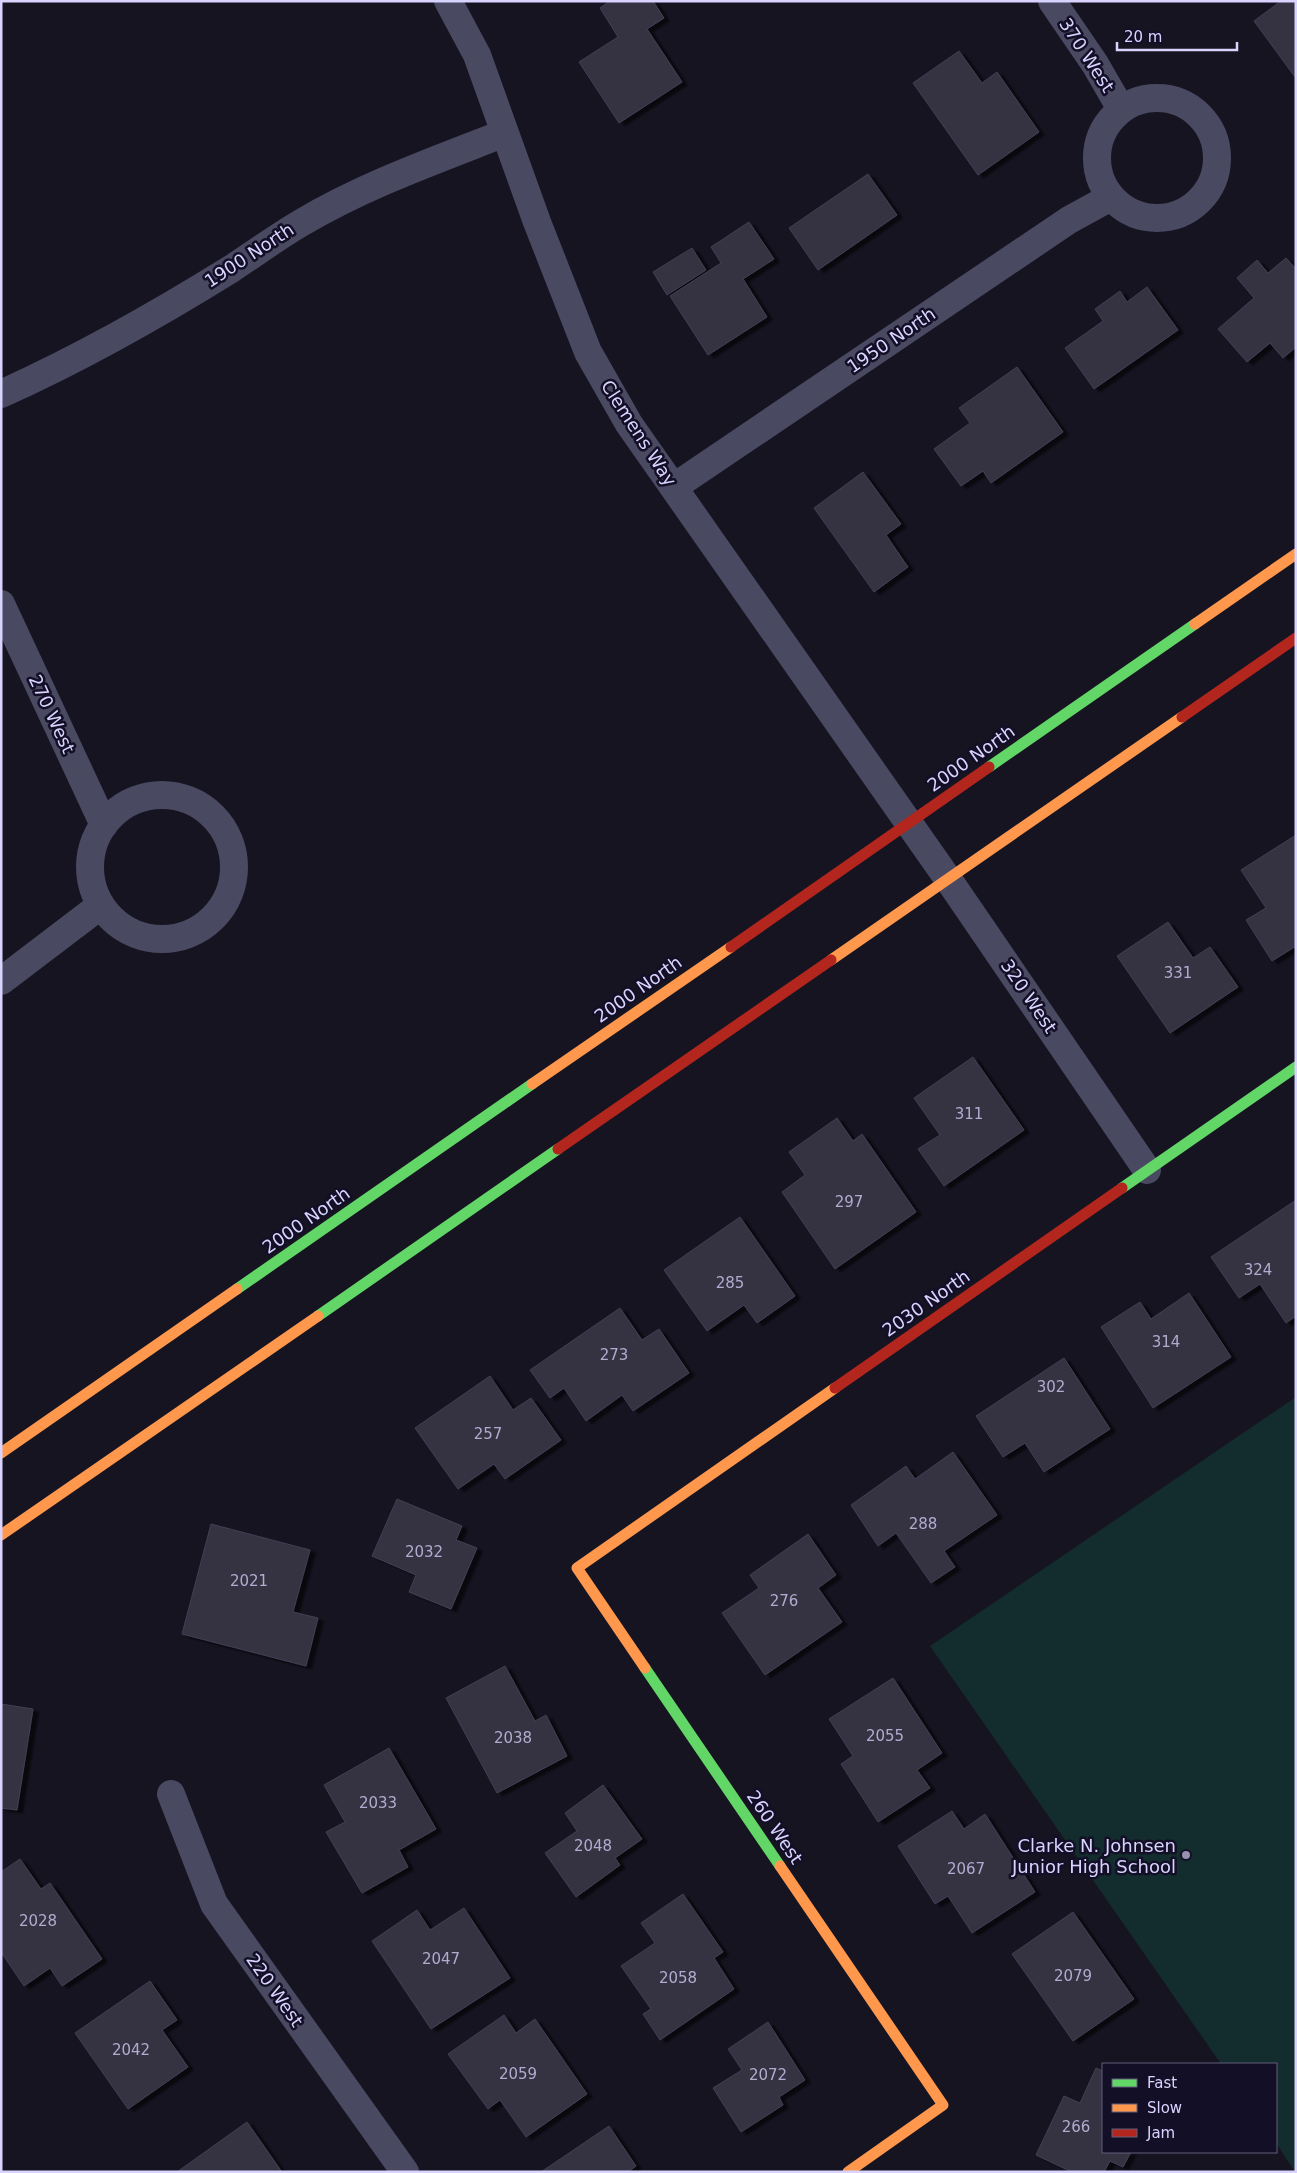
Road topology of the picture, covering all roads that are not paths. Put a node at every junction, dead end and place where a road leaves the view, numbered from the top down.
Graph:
1 (448, 1) edge
2 (1052, 1) edge
3 (1121, 109) junction
4 (505, 133) junction
5 (1111, 196) junction
6 (1, 394) edge
7 (674, 487) junction
8 (1296, 554) edge
9 (1, 604) edge
10 (1296, 638) edge
11 (909, 822) junction
12 (104, 825) junction
13 (948, 879) junction
14 (101, 905) junction
15 (1, 981) edge
16 (1296, 1067) edge
17 (1147, 1170) junction
18 (1, 1453) edge
19 (1, 1535) edge
20 (577, 1568) joint
21 (171, 1794) dead end
22 (404, 2172) edge
23 (848, 2172) edge

1 - 4 street, Clemens Way
2 - 3 street, 370 West
3 - 5 street
3 - 5 street
4 - 6 street, 1900 North
4 - 7 street, Clemens Way
5 - 7 street, 1950 North
7 - 11 street, Clemens Way
8 - 11 street, 2000 North
9 - 12 street, 270 West
10 - 13 street
11 - 13 street, 320 West
11 - 18 street, 2000 North
12 - 14 street
12 - 14 street
13 - 17 street, 320 West
13 - 19 street
14 - 15 street
16 - 17 street, 2030 North
17 - 20 street, 2030 North
20 - 23 street, 260 West
21 - 22 street, 220 West

